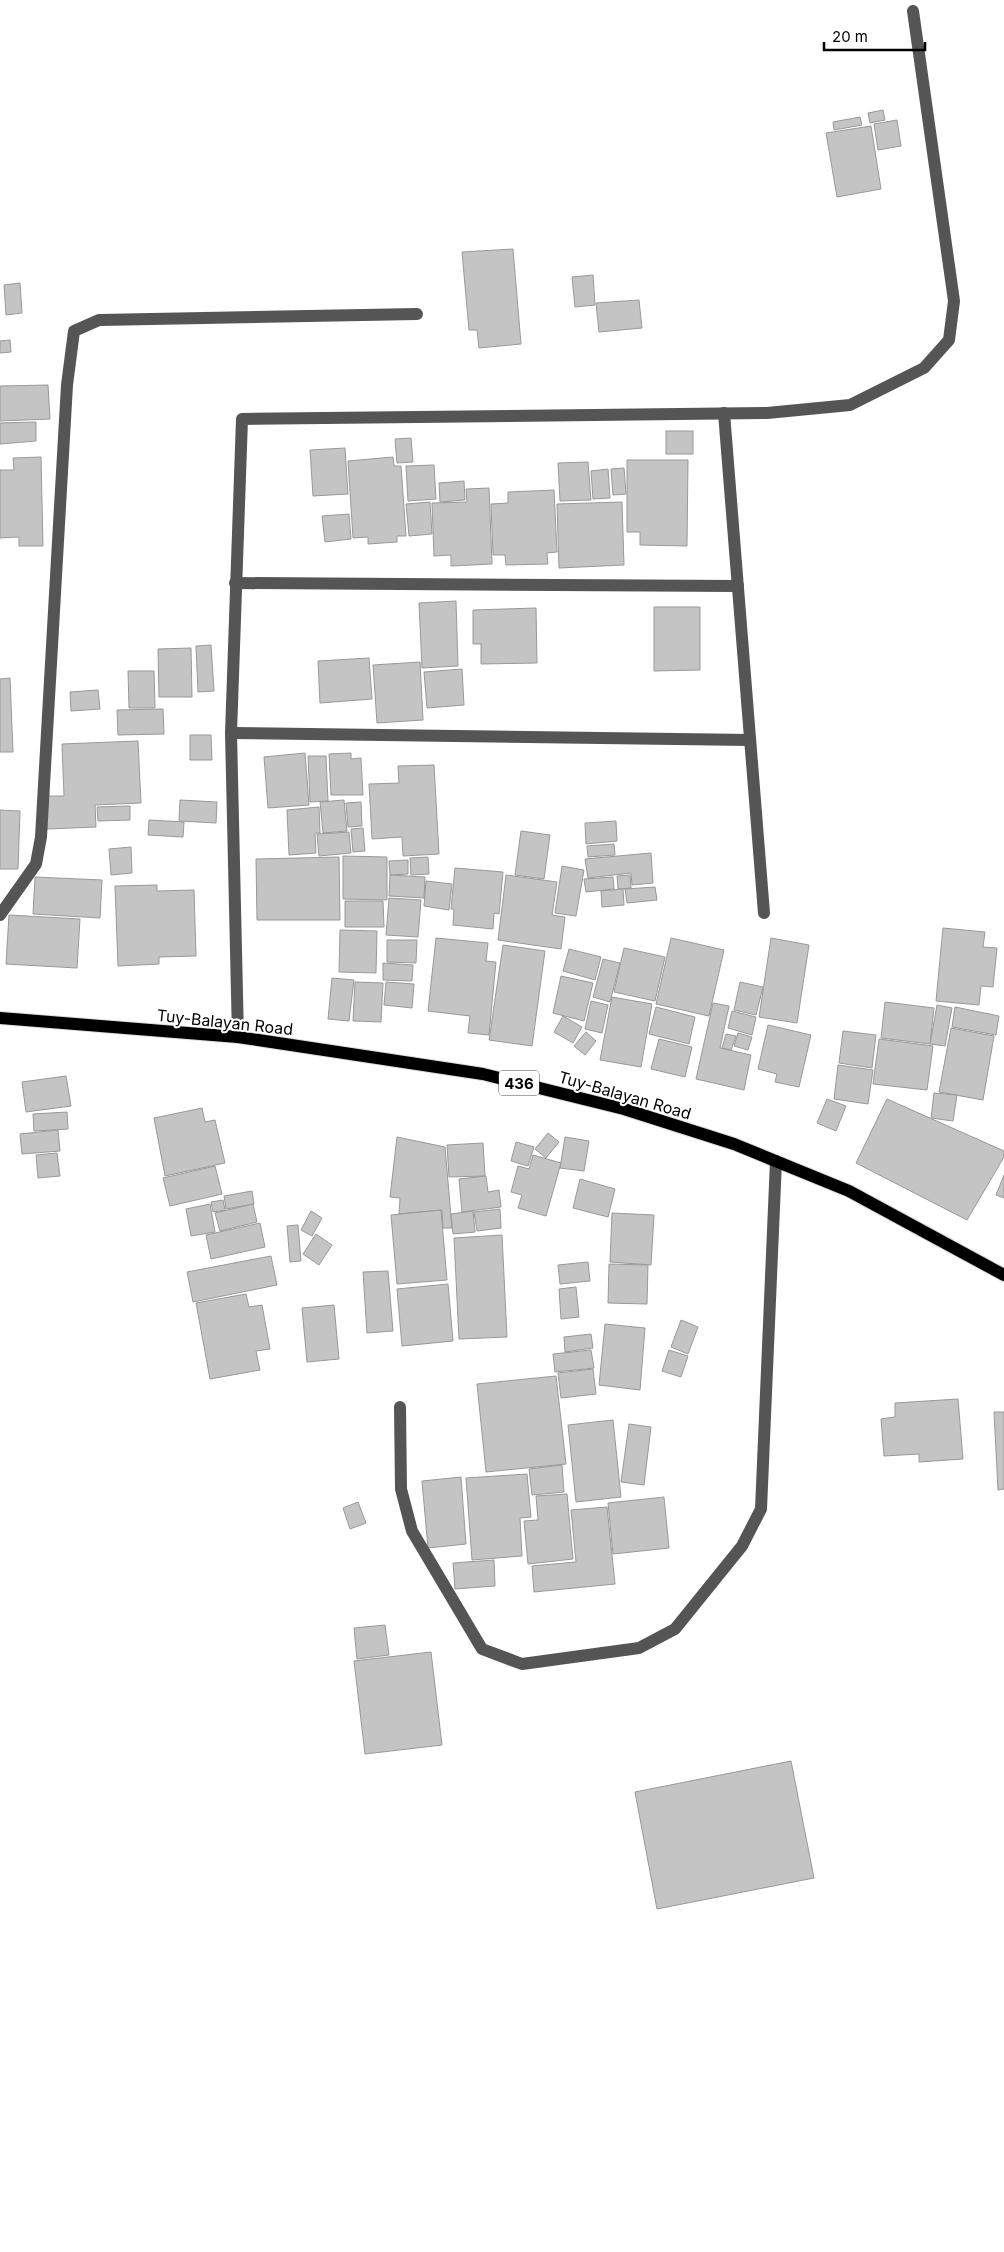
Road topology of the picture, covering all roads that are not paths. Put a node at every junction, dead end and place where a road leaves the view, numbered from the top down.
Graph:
1 (913, 11) dead end
2 (417, 314) dead end
3 (724, 413) junction
4 (235, 583) junction
5 (738, 586) junction
6 (231, 733) junction
7 (750, 740) junction
8 (764, 912) dead end
9 (0, 914) edge
10 (0, 1018) edge
11 (238, 1037) junction
12 (776, 1161) junction
13 (1004, 1275) edge
14 (400, 1407) dead end

1 - 3 street
2 - 9 street
3 - 4 street
3 - 5 street
4 - 5 street
4 - 6 street
5 - 7 street
6 - 7 street
6 - 11 street
7 - 8 street
10 - 11 main road, Tuy-Balayan Road / 436
11 - 12 main road, Tuy-Balayan Road / 436
12 - 13 main road, Tuy-Balayan Road / 436
12 - 14 street

